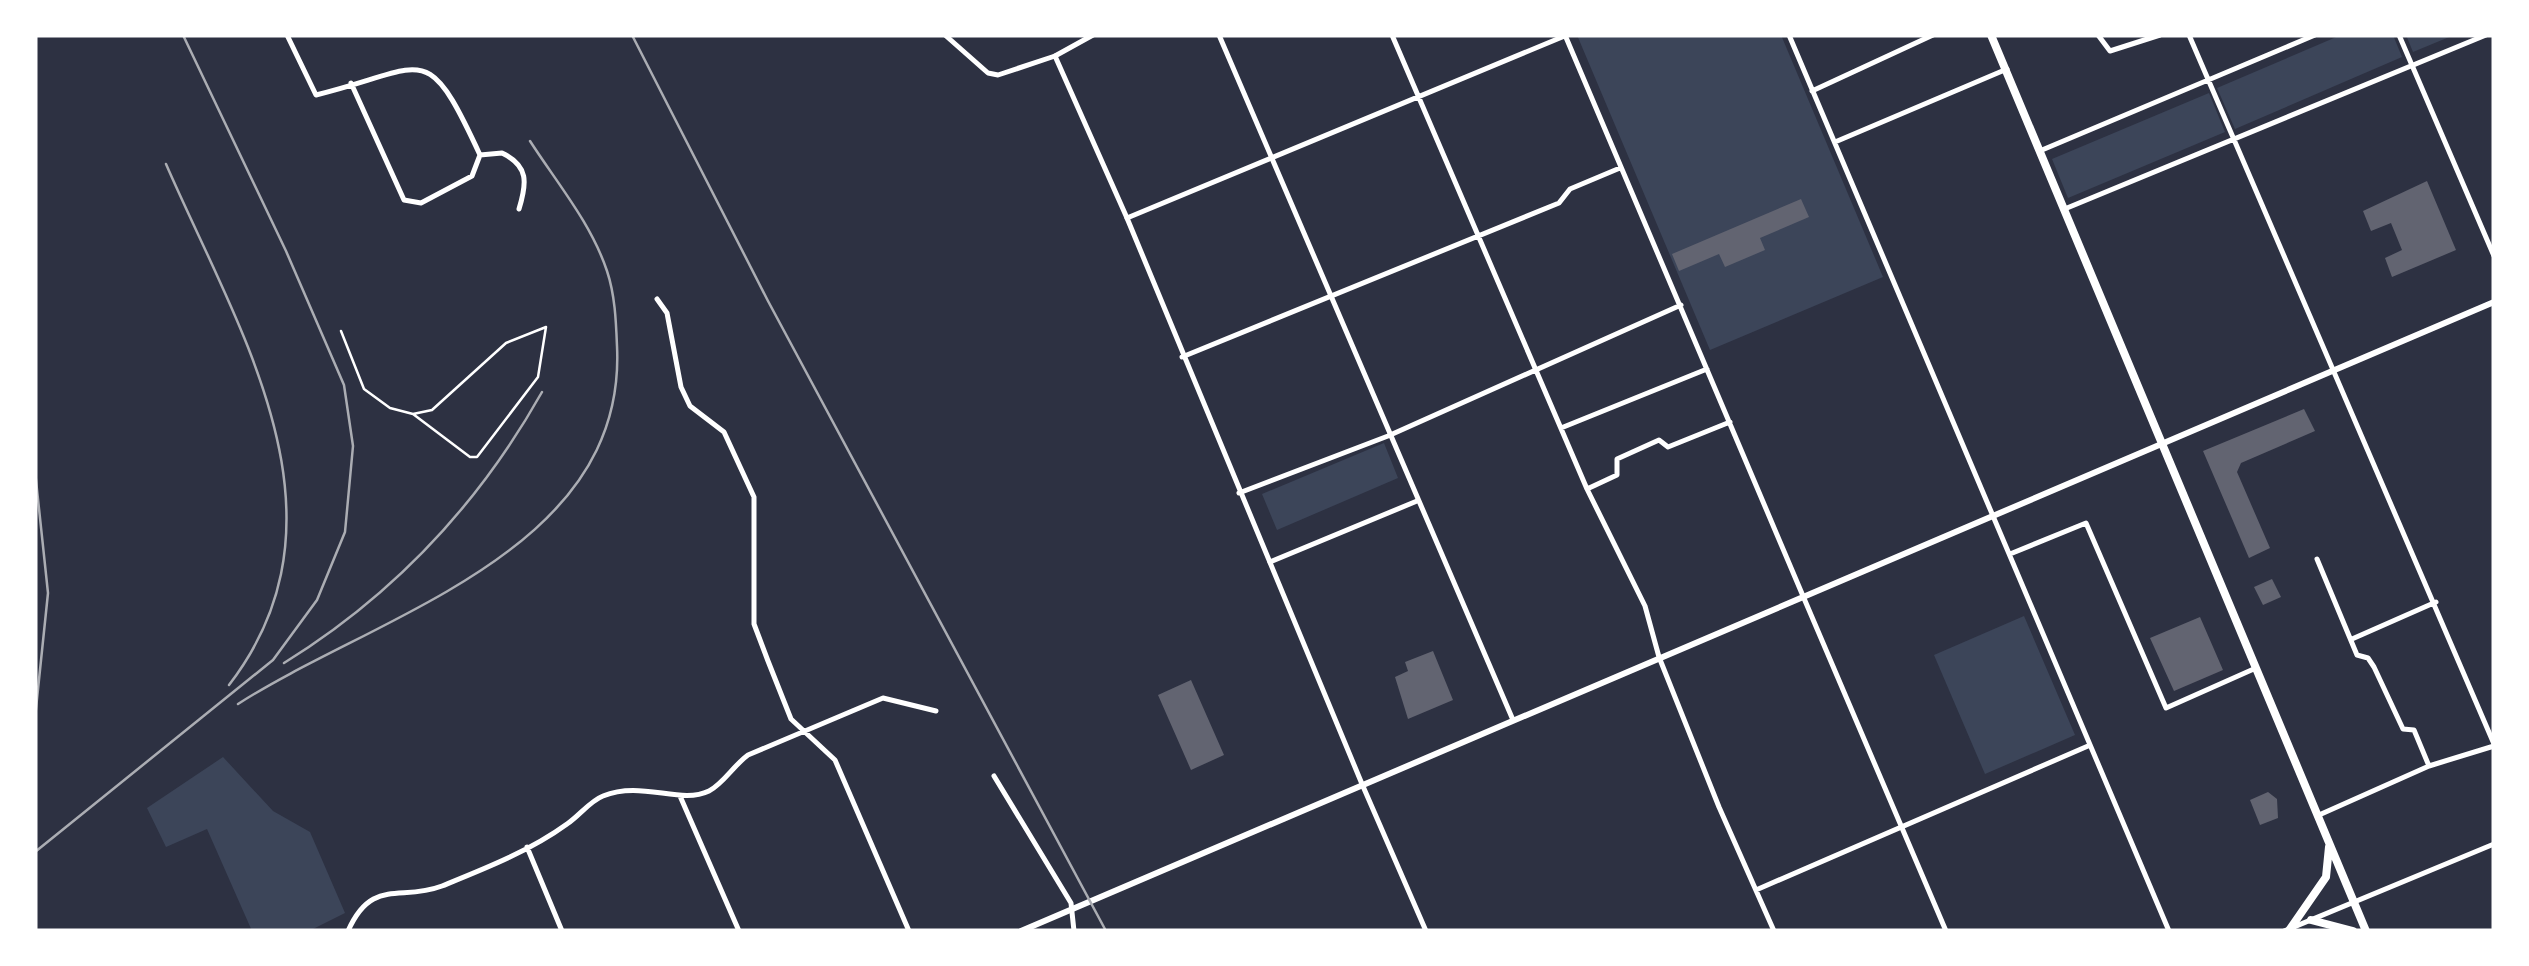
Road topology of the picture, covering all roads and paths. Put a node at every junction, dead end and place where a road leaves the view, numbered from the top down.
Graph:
1 (287, 35) edge
2 (945, 35) edge
3 (1093, 35) edge
4 (1219, 35) edge
5 (1392, 35) edge
6 (1566, 35) edge
7 (1789, 35) edge
8 (1933, 35) edge
9 (1992, 35) edge
10 (2098, 35) edge
11 (2160, 35) edge
12 (2189, 35) edge
13 (2315, 35) edge
14 (2399, 35) edge
15 (2486, 35) edge
16 (1054, 56) junction
17 (2412, 64) junction
18 (2007, 69) junction
19 (2208, 80) junction
20 (351, 83) junction
21 (1812, 91) junction
22 (1418, 96) junction
23 (2234, 138) junction
24 (1835, 142) junction
25 (2042, 150) junction
26 (480, 155) junction
27 (1272, 156) junction
28 (1620, 168) junction
29 (2067, 208) junction
30 (519, 209) dead end
31 (1127, 218) junction
32 (1477, 236) junction
33 (2494, 256) edge
34 (1332, 297) junction
35 (657, 299) dead end
36 (2494, 302) edge
37 (1680, 305) junction
38 (341, 331) dead end
39 (1182, 357) junction
40 (1534, 368) junction
41 (1707, 368) junction
42 (2334, 369) junction
43 (413, 414) junction
44 (1730, 422) junction
45 (1561, 428) junction
46 (1388, 436) junction
47 (2163, 444) junction
48 (1588, 490) junction
49 (1239, 493) junction
50 (1417, 501) junction
51 (1994, 514) junction
52 (2010, 554) junction
53 (2317, 558) dead end
54 (1270, 562) junction
55 (1803, 596) junction
56 (2436, 602) junction
57 (2352, 639) junction
58 (1660, 657) junction
59 (2258, 667) junction
60 (936, 712) dead end
61 (1513, 720) junction
62 (804, 732) junction
63 (2089, 745) junction
64 (2494, 745) edge
65 (2429, 766) junction
66 (994, 776) dead end
67 (1362, 784) junction
68 (679, 795) junction
69 (2318, 815) junction
70 (1905, 828) junction
71 (2328, 838) junction
72 (2494, 844) edge
73 (527, 847) junction
74 (1756, 890) junction
75 (2354, 902) junction
76 (1072, 909) junction
77 (2312, 920) junction
78 (2287, 930) edge
79 (348, 931) edge
80 (562, 931) edge
81 (739, 931) edge
82 (909, 931) edge
83 (1022, 931) edge
84 (1074, 931) edge
85 (1426, 931) edge
86 (1774, 931) edge
87 (1946, 931) edge
88 (2169, 931) edge
89 (2353, 931) edge
90 (2366, 931) edge

1 - 20 street
2 - 16 street
3 - 16 street
4 - 27 street
5 - 22 street
6 - 22 street
6 - 28 street
7 - 21 street
8 - 21 street
9 - 18 main road
10 - 11 street
12 - 19 street
13 - 19 street
14 - 17 street
15 - 17 street
16 - 31 street
17 - 23 street
17 - 33 street
18 - 24 street
18 - 25 main road
19 - 23 street
19 - 25 street
20 - 26 street
20 - 26 street
21 - 24 street
22 - 27 street
22 - 32 street
23 - 29 street
23 - 42 street
24 - 51 street
25 - 29 main road
26 - 30 street
27 - 31 street
27 - 34 street
28 - 32 street
28 - 37 street
29 - 47 main road
31 - 39 street
32 - 34 street
32 - 40 street
34 - 39 street
34 - 46 street
35 - 62 street
36 - 42 main road
37 - 40 street
37 - 41 street
38 - 43 lane
39 - 49 street
40 - 45 street
40 - 46 street
41 - 44 street
41 - 45 street
42 - 47 main road
42 - 56 street
43 - 43 lane
44 - 48 street
44 - 55 street
45 - 48 street
46 - 49 street
46 - 50 street
47 - 51 main road
47 - 59 main road
48 - 58 street
49 - 54 street
50 - 54 street
50 - 61 street
51 - 52 street
51 - 55 main road
52 - 59 street
52 - 63 street
53 - 57 street
54 - 67 street
55 - 58 main road
55 - 70 street
56 - 57 street
56 - 64 street
57 - 65 street
58 - 61 main road
58 - 74 street
59 - 69 main road
60 - 62 street
61 - 67 main road
62 - 68 street
62 - 82 street
63 - 70 street
63 - 88 street
64 - 65 street
65 - 69 street
66 - 76 street
67 - 76 main road
67 - 85 street
68 - 73 street
68 - 81 street
69 - 71 main road
70 - 74 street
70 - 87 street
71 - 75 main road
71 - 78 main road
72 - 75 street
73 - 79 street
73 - 80 street
74 - 86 street
75 - 77 street
75 - 90 main road
76 - 83 main road
76 - 84 street
77 - 78 street
77 - 89 main road

